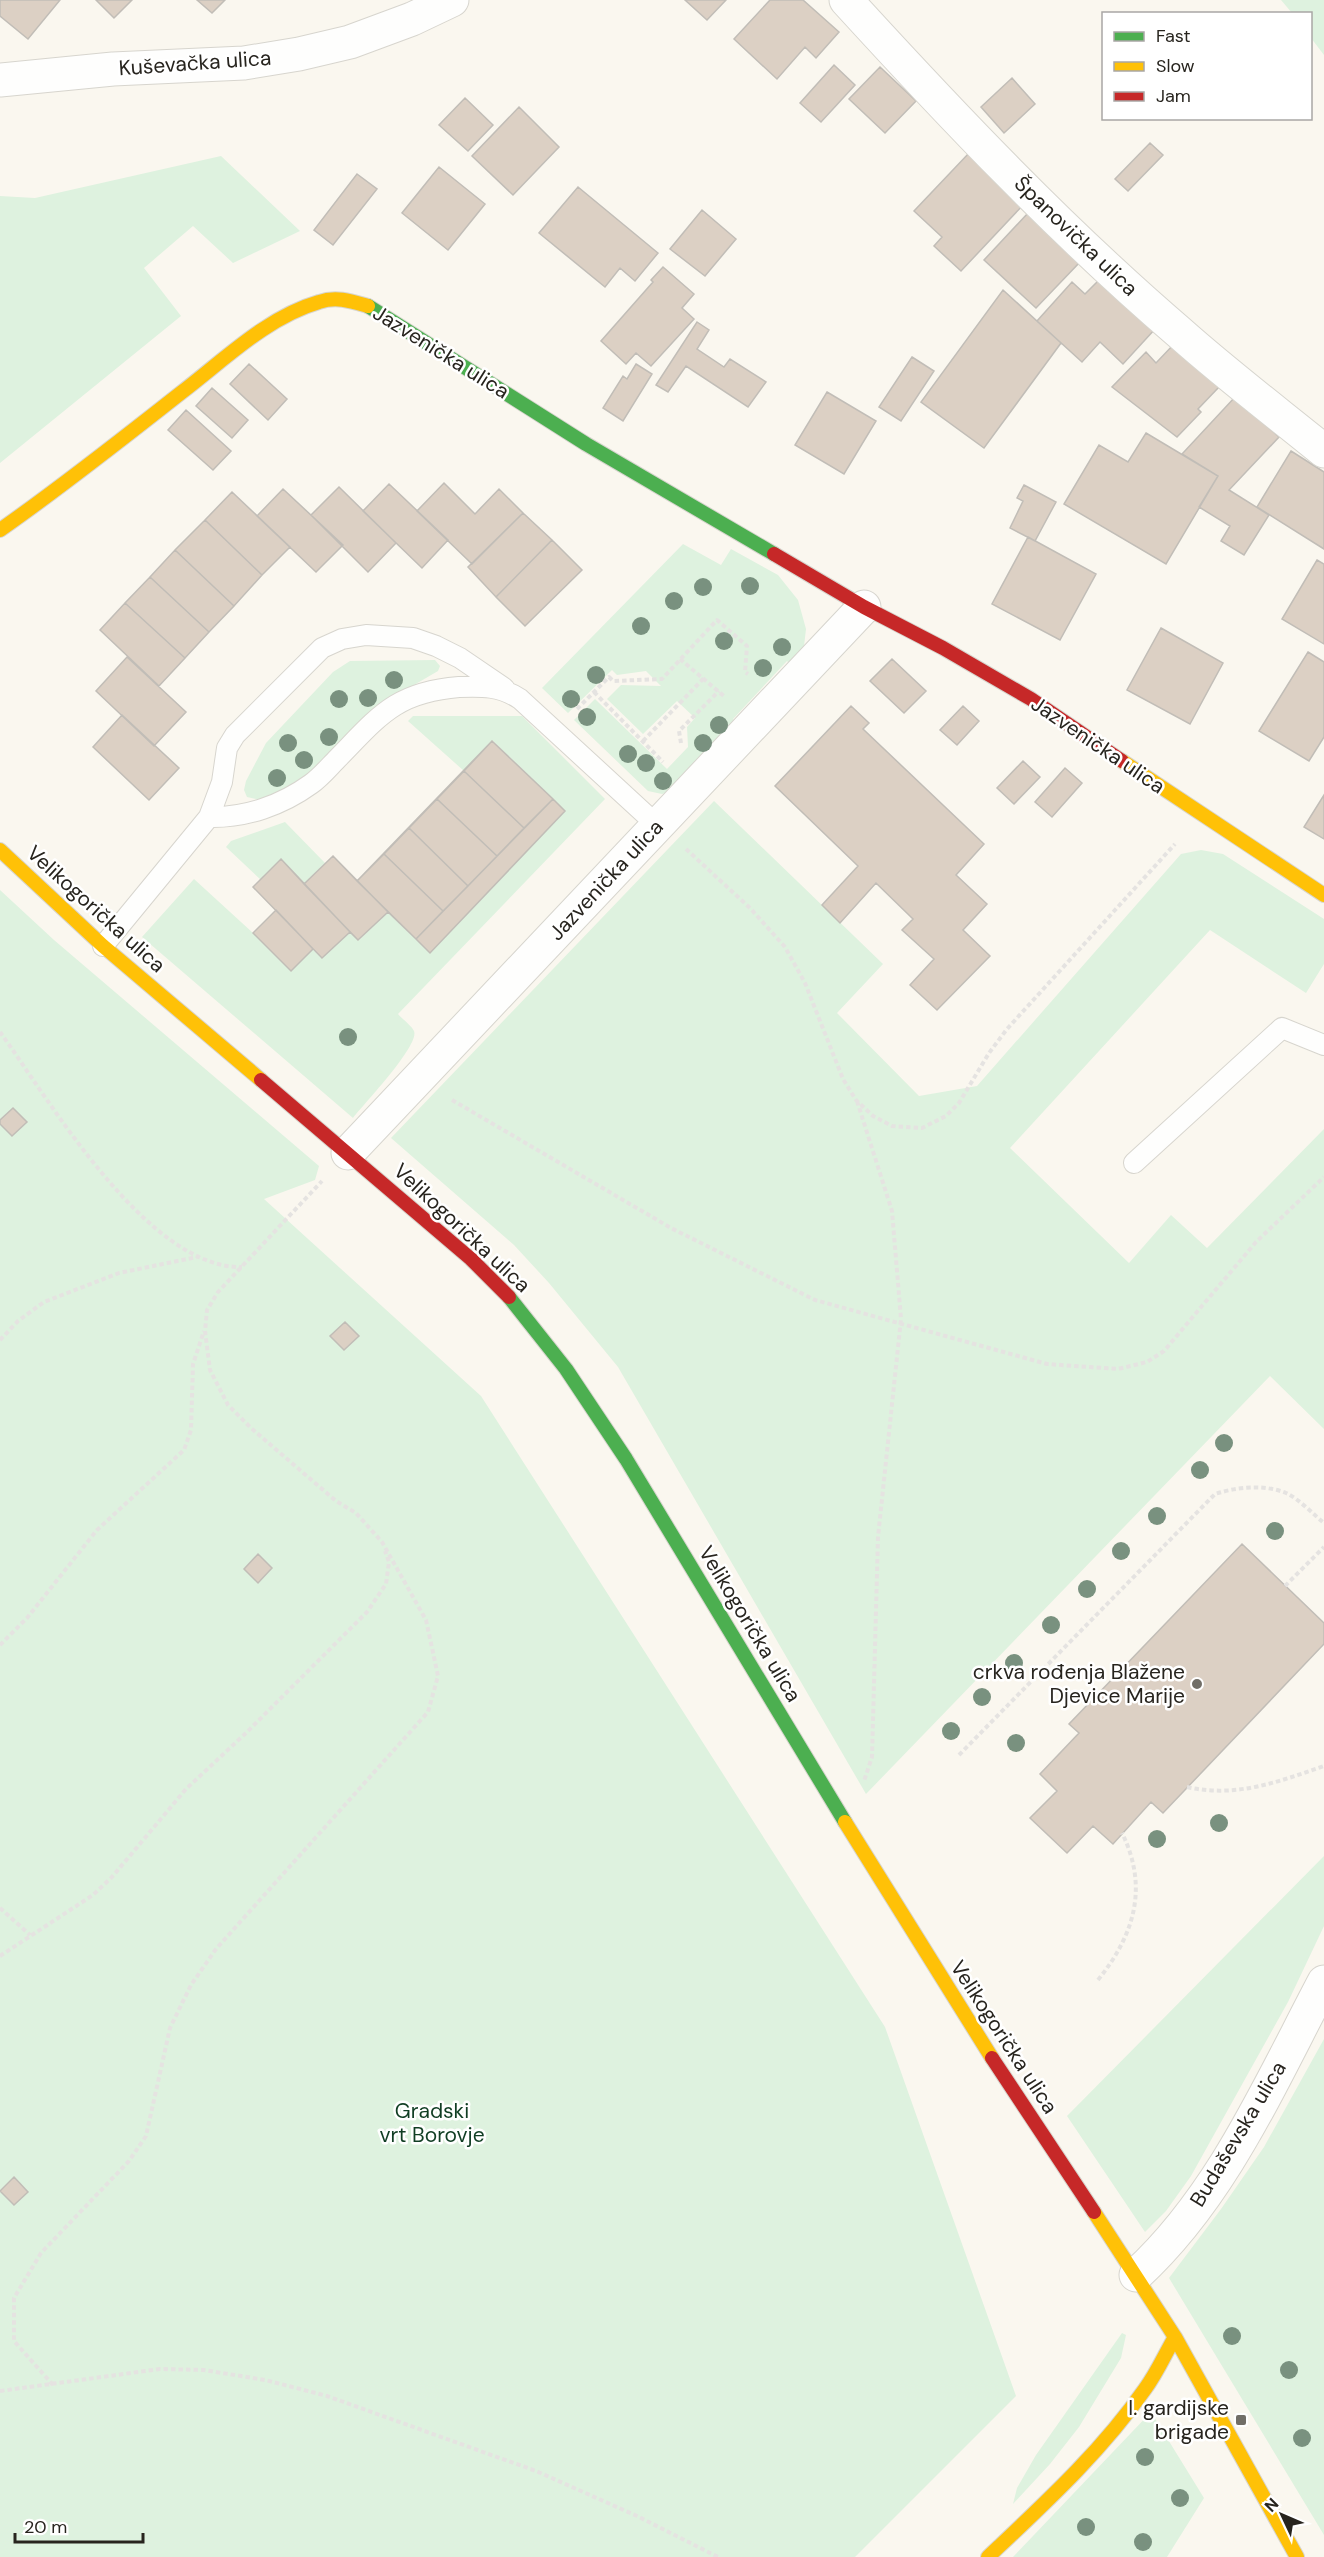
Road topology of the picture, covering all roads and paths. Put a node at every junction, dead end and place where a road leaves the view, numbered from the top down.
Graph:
1 (452, 0) edge
2 (846, 0) edge
3 (0, 80) edge
4 (1324, 451) edge
5 (0, 530) edge
6 (864, 607) junction
7 (680, 659) junction
8 (704, 678) junction
9 (719, 691) junction
10 (508, 692) junction
11 (594, 692) junction
12 (765, 712) junction
13 (555, 731) junction
14 (643, 741) junction
15 (682, 749) dead end
16 (666, 764) dead end
17 (1202, 814) junction
18 (209, 818) junction
19 (658, 826) junction
20 (0, 850) edge
21 (1324, 895) edge
22 (103, 946) junction
23 (0, 1032) edge
24 (1324, 1045) edge
25 (418, 1079) junction
26 (856, 1100) junction
27 (348, 1153) junction
28 (1134, 1163) dead end
29 (1324, 1177) edge
30 (197, 1257) junction
31 (242, 1266) junction
32 (900, 1323) junction
33 (205, 1331) junction
34 (0, 1340) edge
35 (1324, 1523) edge
36 (382, 1542) junction
37 (1324, 1546) edge
38 (1285, 1586) dead end
39 (0, 1645) edge
40 (960, 1755) dead end
41 (1324, 1766) edge
42 (1187, 1786) dead end
43 (862, 1787) dead end
44 (1122, 1833) dead end
45 (0, 1908) edge
46 (30, 1935) junction
47 (0, 1956) edge
48 (1098, 1980) dead end
49 (1324, 1982) edge
50 (1136, 2275) junction
51 (1175, 2337) junction
52 (53, 2385) junction
53 (0, 2391) edge
54 (718, 2557) edge
55 (988, 2557) edge
56 (1297, 2557) edge

1 - 3 street, Kuševačka ulica
2 - 4 street, Španovička ulica
5 - 6 street, Jazvenička ulica
6 - 12 street, Jazvenička ulica
6 - 17 street, Jazvenička ulica
7 - 8 path
7 - 11 path
7 - 12 path
8 - 9 path
8 - 14 path
9 - 12 path
9 - 15 path
10 - 13 lane
10 - 18 lane
10 - 18 lane
11 - 13 path
11 - 14 path
12 - 19 street, Jazvenička ulica
13 - 19 lane
14 - 16 path
17 - 21 street, Jazvenička ulica
17 - 26 path
18 - 22 lane
19 - 25 street, Jazvenička ulica
19 - 26 path
20 - 22 street, Velikogorička ulica
22 - 27 street, Velikogorička ulica
23 - 30 path
24 - 28 lane
25 - 27 street, Jazvenička ulica
25 - 32 path
26 - 32 path
27 - 31 path
27 - 50 street, Velikogorička ulica
29 - 32 path
30 - 31 path
30 - 34 path
31 - 33 path
32 - 43 path
33 - 36 path
33 - 39 path
35 - 40 path
36 - 46 path
36 - 52 path
37 - 38 path
41 - 42 path
44 - 48 path
45 - 46 path
46 - 47 path
49 - 50 street, Budaševska ulica
50 - 51 street, Velikogorička ulica
51 - 55 street
51 - 56 street, Velikogorička ulica
52 - 53 path
52 - 54 path

